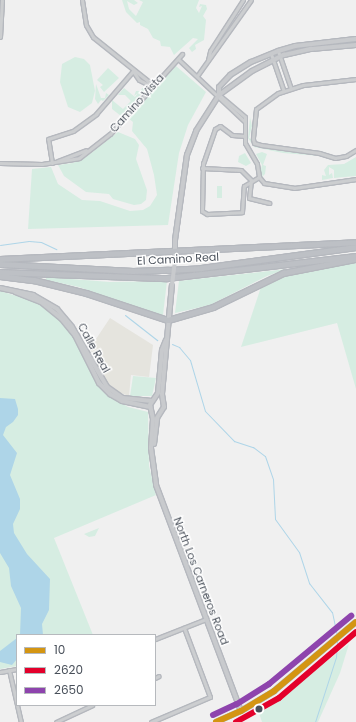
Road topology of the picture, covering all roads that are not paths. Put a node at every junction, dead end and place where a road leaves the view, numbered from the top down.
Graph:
1 (2, 0) edge
2 (82, 0) edge
3 (243, 0) edge
4 (251, 0) edge
5 (235, 12) junction
6 (240, 15) junction
7 (0, 37) edge
8 (356, 39) edge
9 (356, 45) edge
10 (278, 51) junction
11 (182, 54) dead end
12 (271, 54) junction
13 (280, 57) junction
14 (178, 59) junction
15 (208, 60) junction
16 (273, 60) junction
17 (133, 71) junction
18 (197, 76) junction
19 (356, 79) edge
20 (150, 87) junction
21 (291, 88) junction
22 (284, 91) junction
23 (219, 95) junction
24 (245, 136) junction
25 (356, 150) edge
26 (0, 163) edge
27 (52, 163) junction
28 (202, 168) junction
29 (259, 177) junction
30 (356, 179) edge
31 (251, 180) junction
32 (269, 203) dead end
33 (356, 242) edge
34 (356, 247) edge
35 (175, 250) junction
36 (356, 257) edge
37 (0, 259) edge
38 (0, 264) edge
39 (0, 272) edge
40 (0, 276) edge
41 (1, 288) edge
42 (168, 320) junction
43 (166, 340) junction
44 (154, 400) junction
45 (162, 400) junction
46 (151, 408) junction
47 (159, 412) junction
48 (152, 456) junction
49 (206, 619) junction
50 (356, 622) edge
51 (184, 628) junction
52 (156, 639) edge
53 (16, 669) edge
54 (9, 670) junction
55 (0, 672) edge
56 (159, 676) dead end
57 (156, 678) edge
58 (16, 701) edge
59 (17, 706) edge
60 (90, 706) edge
61 (241, 711) junction
62 (21, 722) edge
63 (56, 722) edge
64 (151, 722) edge
65 (216, 722) edge

1 - 7 street
2 - 17 street
3 - 5 street
4 - 6 street
5 - 6 street
5 - 15 street
6 - 15 street
8 - 10 main road
9 - 13 main road
10 - 12 main road
10 - 13 street
11 - 14 street, Camino Vista
12 - 16 street
12 - 23 main road
13 - 16 main road
13 - 21 street
14 - 18 street
14 - 20 street, Camino Vista
15 - 18 street
16 - 22 street
16 - 23 main road
17 - 20 street
17 - 27 street
18 - 23 street
19 - 21 street
20 - 27 street, Camino Vista
21 - 22 street
22 - 25 street
23 - 24 street
23 - 35 main road, North Los Carneros Road
24 - 28 street
24 - 29 street
26 - 27 street, Camino Vista
28 - 31 street
28 - 31 street
29 - 30 street
29 - 31 street
31 - 32 street
33 - 35 highway
34 - 38 highway, El Camino Real
35 - 37 highway
35 - 42 main road, North Los Carneros Road, bridge
36 - 39 highway, El Camino Real
36 - 42 highway
40 - 42 highway
41 - 44 main road, Calle Real
41 - 46 main road, Calle Real
42 - 43 main road, North Los Carneros Road
43 - 44 main road, North Los Carneros Road
43 - 45 main road, North Los Carneros Road
44 - 45 main road
44 - 46 main road, North Los Carneros Road
45 - 47 main road, North Los Carneros Road
46 - 47 main road
46 - 48 main road, North Los Carneros Road
47 - 48 main road, North Los Carneros Road
48 - 49 main road, North Los Carneros Road
49 - 51 street
49 - 61 main road, North Los Carneros Road
50 - 61 main road
51 - 52 street
51 - 64 street
53 - 54 street
54 - 55 street
54 - 58 street
56 - 57 street
59 - 62 street
60 - 63 street
61 - 65 main road

